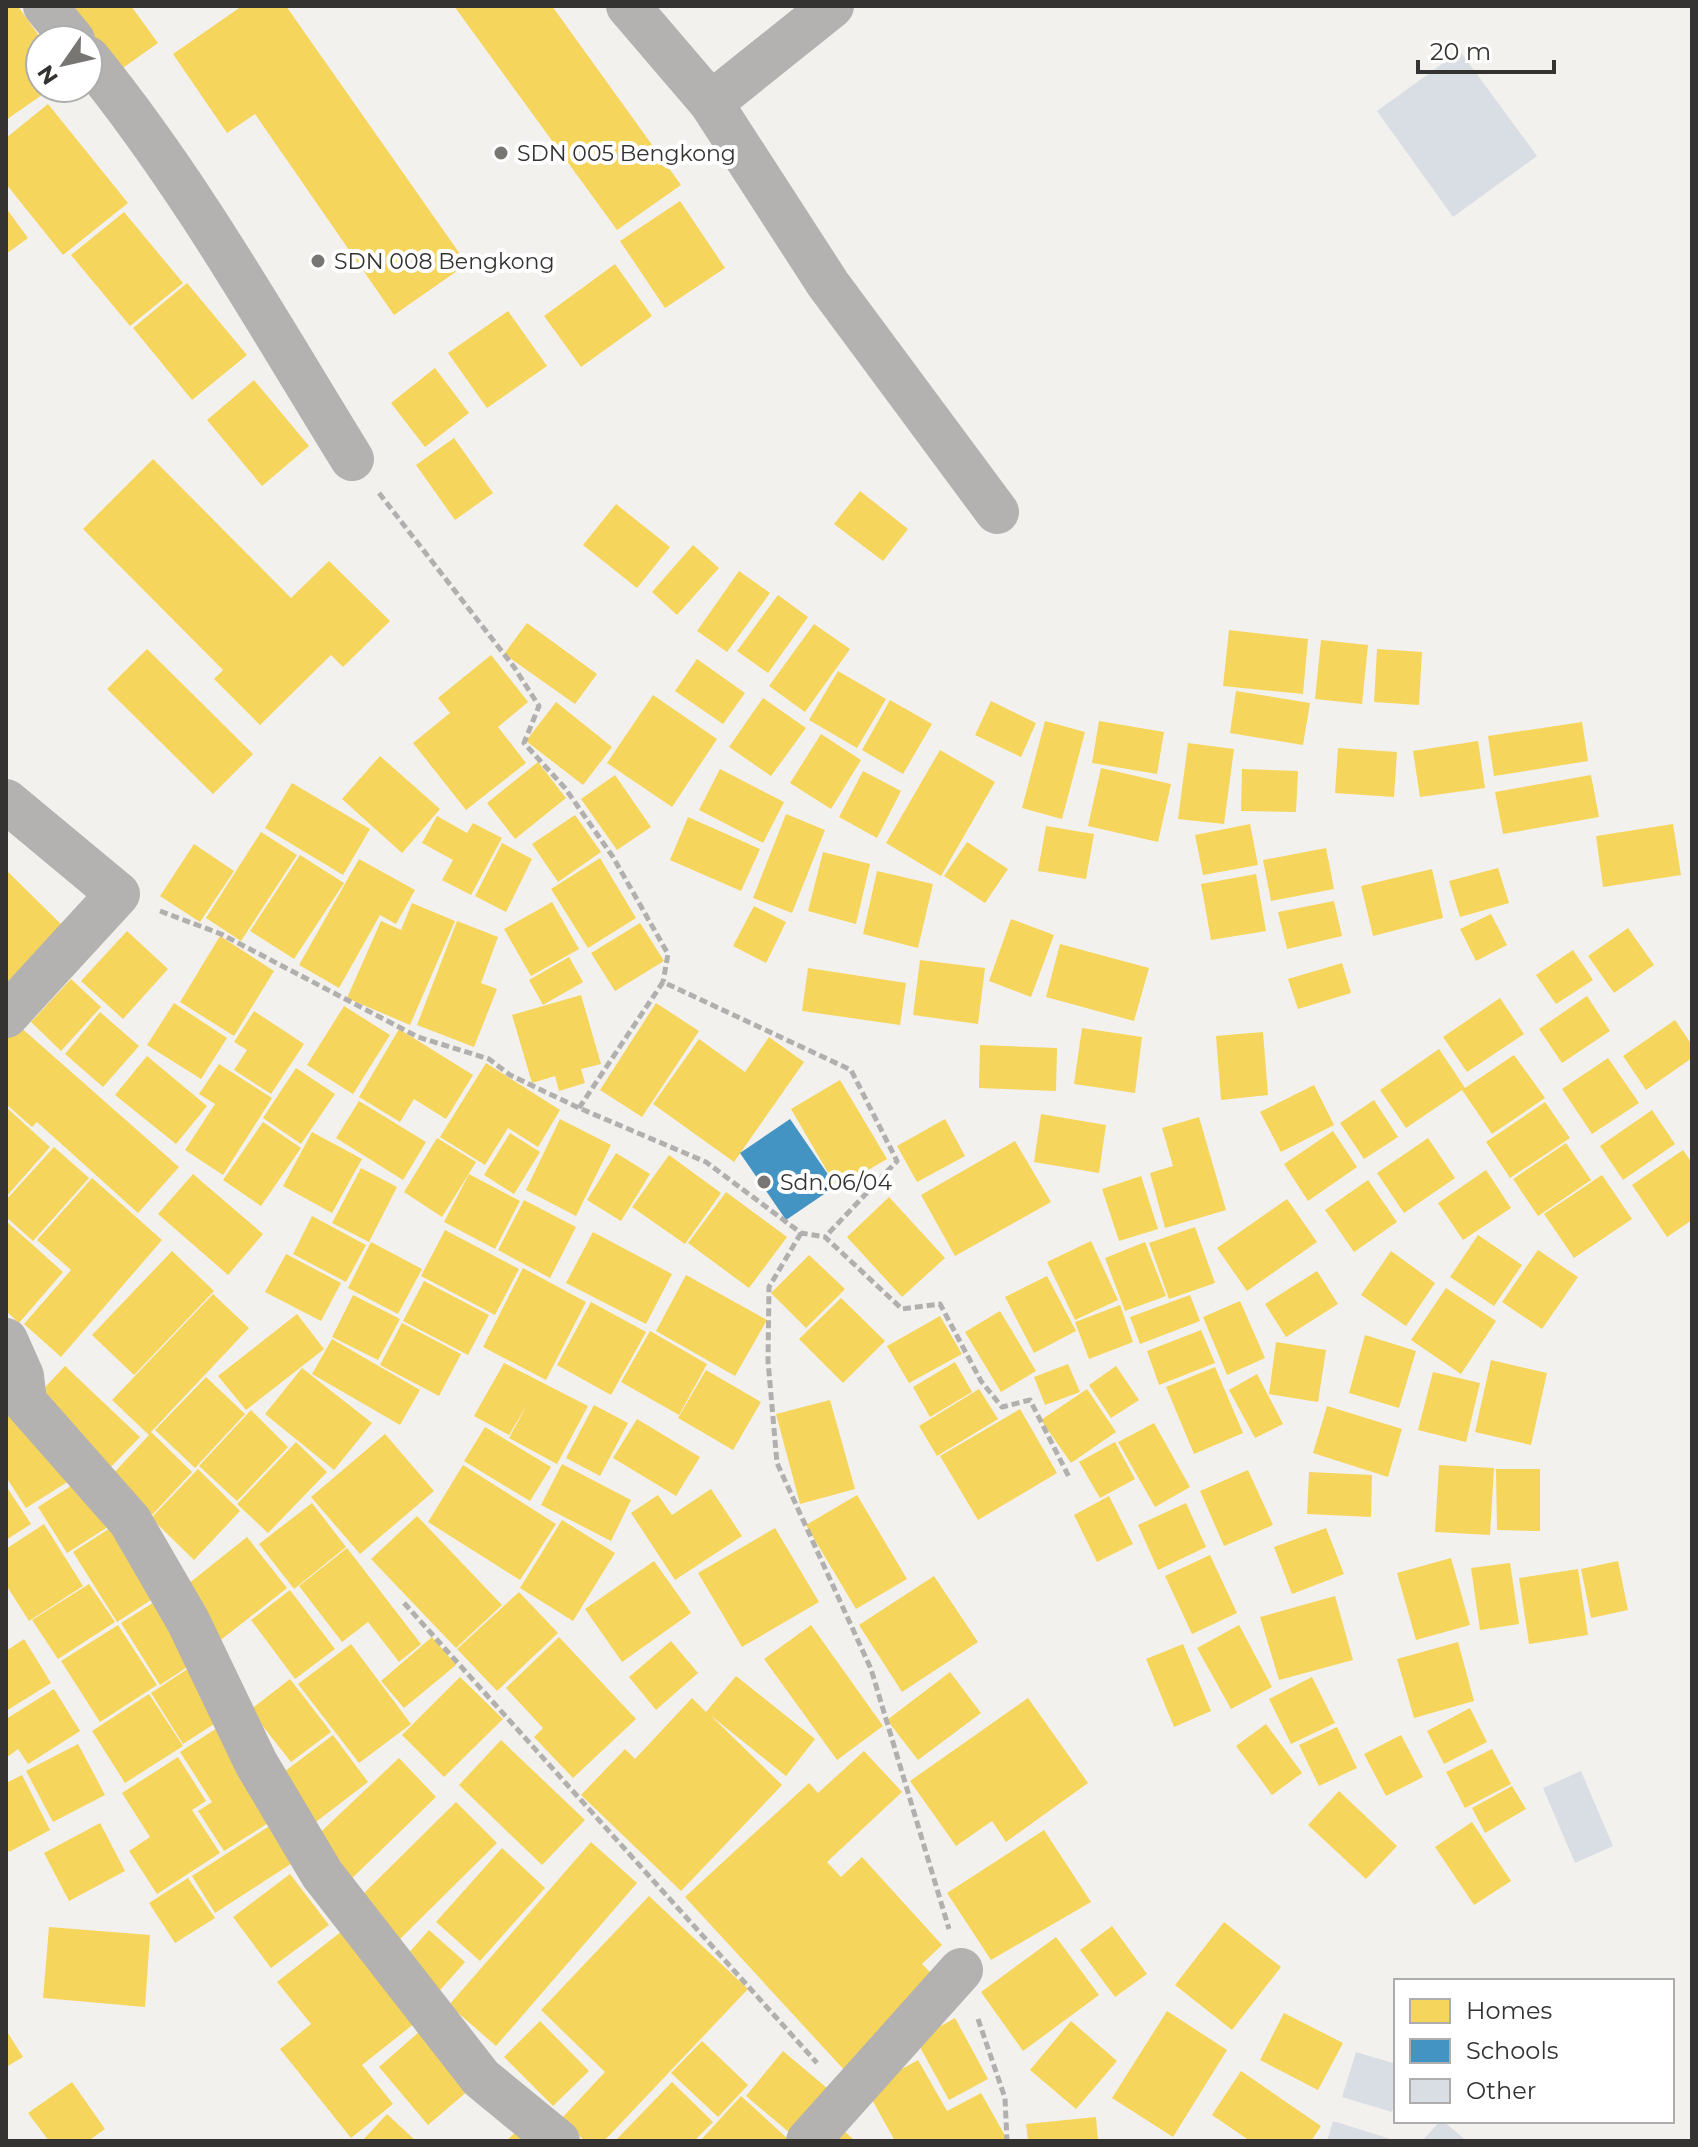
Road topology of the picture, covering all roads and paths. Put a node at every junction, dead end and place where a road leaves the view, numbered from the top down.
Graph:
1 (45, 6) edge
2 (628, 6) edge
3 (832, 6) edge
4 (60, 24) edge
5 (104, 78) edge
6 (711, 103) junction
7 (352, 459) joint
8 (997, 512) dead end
9 (6, 801) edge
10 (118, 894) junction
11 (663, 982) junction
12 (6, 1016) edge
13 (579, 1108) junction
14 (801, 1233) junction
15 (825, 1237) junction
16 (6, 1340) edge
17 (1069, 1477) dead end
18 (404, 1603) dead end
19 (961, 1970) junction
20 (847, 2096) junction
21 (558, 2141) edge
22 (808, 2141) edge
23 (1007, 2141) edge

1 - 4 street
2 - 6 street
3 - 6 street
5 - 7 street
6 - 8 street
7 - 11 path
9 - 10 street
10 - 12 street
10 - 13 path
11 - 13 path
11 - 15 path
13 - 14 path
14 - 15 path
14 - 19 path
15 - 17 path
16 - 21 street
18 - 20 path
19 - 20 street
19 - 23 path
20 - 22 street

